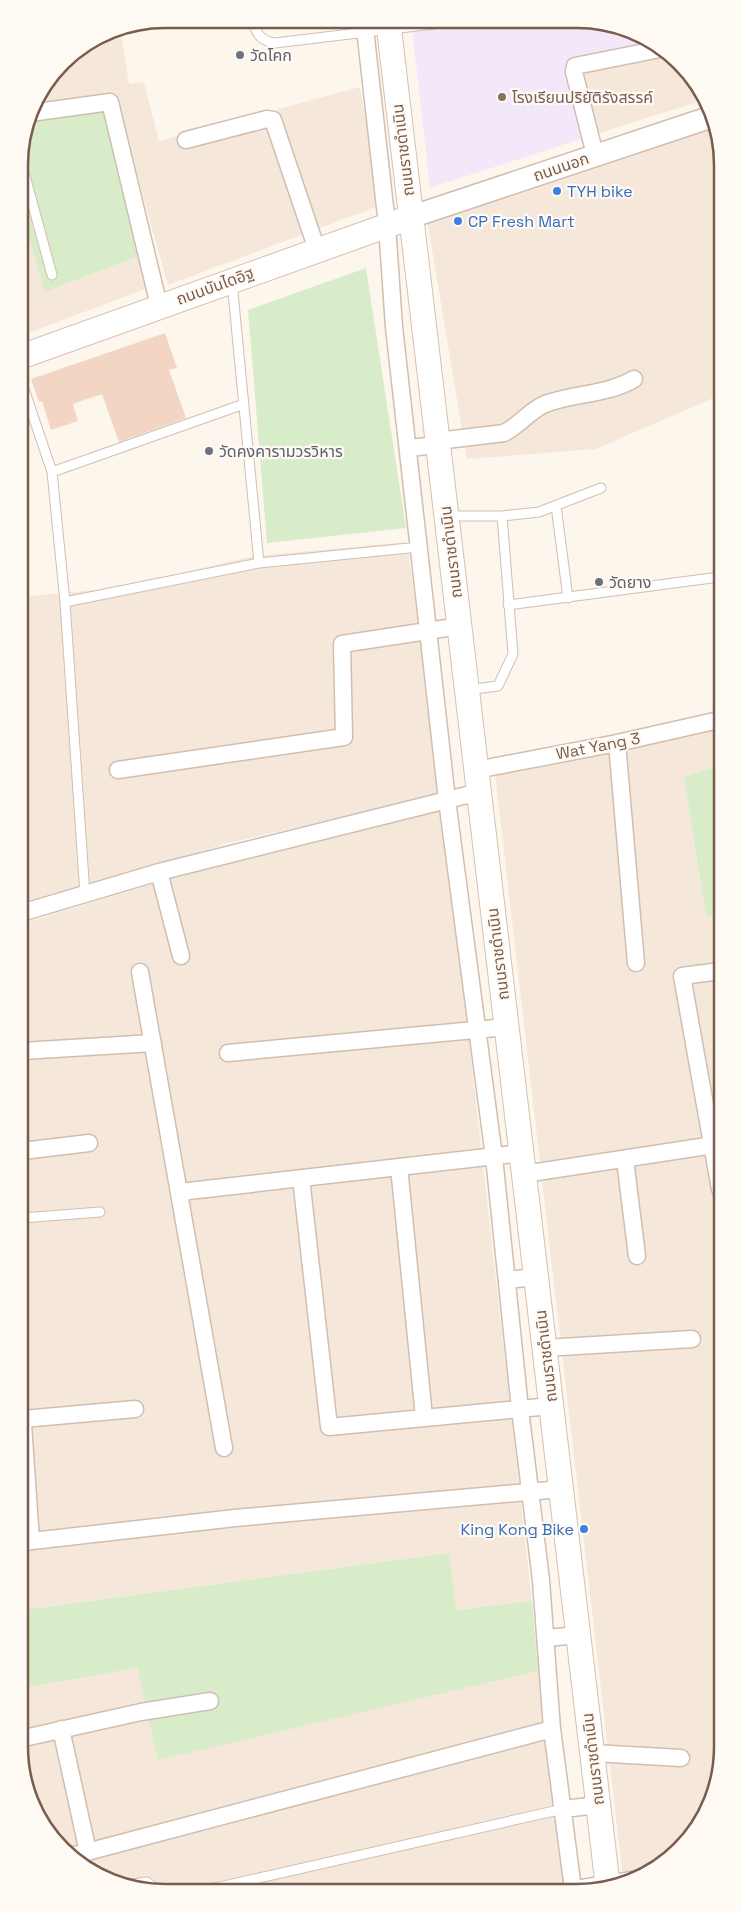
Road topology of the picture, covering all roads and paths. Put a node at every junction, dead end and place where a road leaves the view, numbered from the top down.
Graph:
1 (255, 28) edge
2 (358, 28) edge
3 (364, 28) edge
4 (388, 28) edge
5 (652, 51) edge
6 (38, 112) edge
7 (705, 119) edge
8 (186, 140) dead end
9 (595, 156) junction
10 (28, 187) edge
11 (411, 217) junction
12 (387, 224) junction
13 (316, 250) junction
14 (52, 275) dead end
15 (232, 280) junction
16 (159, 306) junction
17 (28, 354) edge
18 (634, 379) dead end
19 (28, 401) edge
20 (244, 404) junction
21 (438, 443) junction
22 (408, 448) junction
23 (52, 472) junction
24 (601, 488) dead end
25 (556, 506) junction
26 (447, 516) junction
27 (502, 516) junction
28 (419, 547) junction
29 (259, 562) junction
30 (714, 578) edge
31 (568, 598) junction
32 (65, 602) junction
33 (508, 605) junction
34 (460, 626) junction
35 (428, 631) junction
36 (467, 690) junction
37 (714, 721) edge
38 (617, 743) junction
39 (118, 770) dead end
40 (478, 781) junction
41 (447, 800) junction
42 (159, 872) junction
43 (85, 895) junction
44 (28, 912) edge
45 (181, 956) dead end
46 (636, 963) dead end
47 (140, 972) dead end
48 (713, 972) edge
49 (507, 1027) junction
50 (478, 1030) junction
51 (152, 1043) junction
52 (28, 1052) edge
53 (228, 1053) dead end
54 (713, 1132) edge
55 (89, 1143) dead end
56 (713, 1145) edge
57 (28, 1150) edge
58 (494, 1157) junction
59 (624, 1160) junction
60 (523, 1164) junction
61 (399, 1167) junction
62 (300, 1178) junction
63 (180, 1192) junction
64 (100, 1212) dead end
65 (28, 1218) edge
66 (637, 1256) dead end
67 (536, 1277) junction
68 (507, 1280) junction
69 (692, 1339) dead end
70 (545, 1348) junction
71 (552, 1406) junction
72 (520, 1409) junction
73 (135, 1410) dead end
74 (424, 1417) junction
75 (28, 1419) edge
76 (224, 1448) dead end
77 (561, 1489) junction
78 (531, 1492) junction
79 (28, 1542) edge
80 (579, 1636) junction
81 (546, 1638) junction
82 (210, 1702) dead end
83 (552, 1728) junction
84 (61, 1730) junction
85 (28, 1737) edge
86 (593, 1753) junction
87 (681, 1758) dead end
88 (599, 1805) junction
89 (563, 1809) junction
90 (88, 1852) junction
91 (79, 1854) edge
92 (607, 1881) edge
93 (232, 1884) edge
94 (572, 1884) edge

1 - 2 lane
3 - 12 street
4 - 11 main road, ถนนราชดำเนิน
5 - 9 street
6 - 16 street
7 - 9 street, ถนนนอก
8 - 13 street
9 - 11 street, ถนนนอก
10 - 14 lane
11 - 12 main road, ถนนบันไดอิฐ
11 - 21 main road, ถนนราชดำเนิน
12 - 13 main road, ถนนบันไดอิฐ
12 - 22 street
13 - 15 main road, ถนนบันไดอิฐ
15 - 16 main road, ถนนบันไดอิฐ
15 - 20 lane
16 - 17 main road, ถนนบันไดอิฐ
18 - 21 street
19 - 23 lane
20 - 23 lane
20 - 29 lane
21 - 22 street
21 - 26 main road, ถนนราชดำเนิน
22 - 28 street
23 - 32 lane
24 - 25 lane
25 - 27 lane
25 - 31 lane
26 - 27 lane
26 - 34 main road, ถนนราชดำเนิน
27 - 33 lane
28 - 29 lane
28 - 35 street
29 - 32 lane
30 - 31 lane
31 - 33 lane
32 - 43 lane
33 - 36 lane
34 - 35 street
34 - 36 main road, ถนนราชดำเนิน
35 - 39 street
35 - 41 street
36 - 40 main road, ถนนราชดำเนิน
37 - 38 street, Wat Yang 3
38 - 40 street, Wat Yang 3
38 - 46 street
40 - 41 street, Wat Yang 3
40 - 49 main road, ถนนราชดำเนิน
41 - 42 street, Wat Yang 3
41 - 50 street
42 - 43 street, Wat Yang 3
42 - 45 street
43 - 44 street, Wat Yang 3
47 - 51 street
48 - 54 street
49 - 50 street
49 - 60 main road, ถนนราชดำเนิน
50 - 53 street
50 - 58 street
51 - 52 street
51 - 63 street
55 - 57 street
56 - 59 street
58 - 60 street
58 - 61 street
58 - 68 street
59 - 60 street
59 - 66 street
60 - 67 main road, ถนนราชดำเนิน
61 - 62 street
61 - 74 street
62 - 63 street
62 - 74 street
63 - 76 street
64 - 65 lane
67 - 68 street
67 - 70 main road, ถนนราชดำเนิน
68 - 72 street
69 - 70 street
70 - 71 main road, ถนนราชดำเนิน
71 - 72 street
71 - 77 main road, ถนนราชดำเนิน
72 - 74 street
72 - 78 street
73 - 75 street
77 - 78 street
77 - 80 main road, ถนนราชดำเนิน
78 - 79 street
78 - 81 street
80 - 81 street
80 - 86 main road, ถนนราชดำเนิน
81 - 83 street
82 - 84 street
83 - 89 street
83 - 90 street
84 - 85 street
84 - 90 street
86 - 87 street
86 - 88 main road, ถนนราชดำเนิน
88 - 89 street
88 - 92 main road, ถนนราชดำเนิน
89 - 93 lane
89 - 94 street
90 - 91 street

